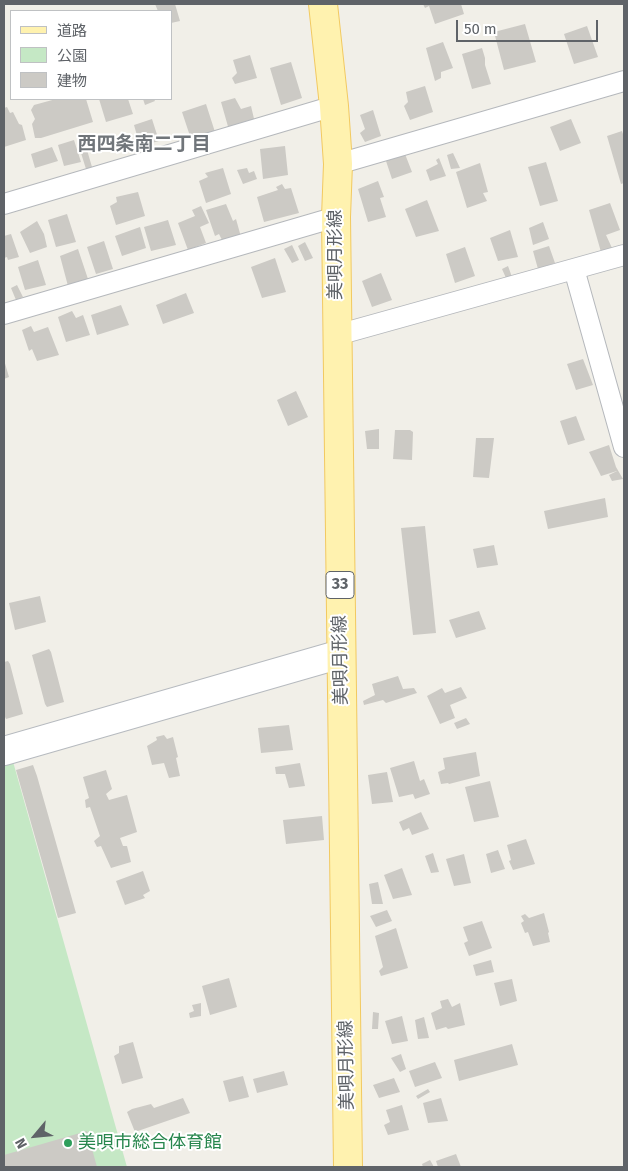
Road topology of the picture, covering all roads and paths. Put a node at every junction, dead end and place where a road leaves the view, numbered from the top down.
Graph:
1 (323, 4) edge
2 (624, 81) edge
3 (334, 106) junction
4 (338, 164) junction
5 (4, 204) edge
6 (336, 217) junction
7 (624, 255) edge
8 (574, 269) junction
9 (4, 314) edge
10 (337, 335) junction
11 (624, 447) edge
12 (341, 654) junction
13 (4, 751) edge
14 (348, 1167) edge

1 - 3 main road, 美唄月形線 / 33
2 - 4 street
3 - 4 main road, 美唄月形線 / 33
3 - 5 street
4 - 6 main road, 美唄月形線 / 33
6 - 9 street
6 - 10 main road, 美唄月形線 / 33
7 - 8 street
8 - 10 street
8 - 11 street
10 - 12 main road, 美唄月形線 / 33
12 - 13 street
12 - 14 main road, 美唄月形線 / 33

